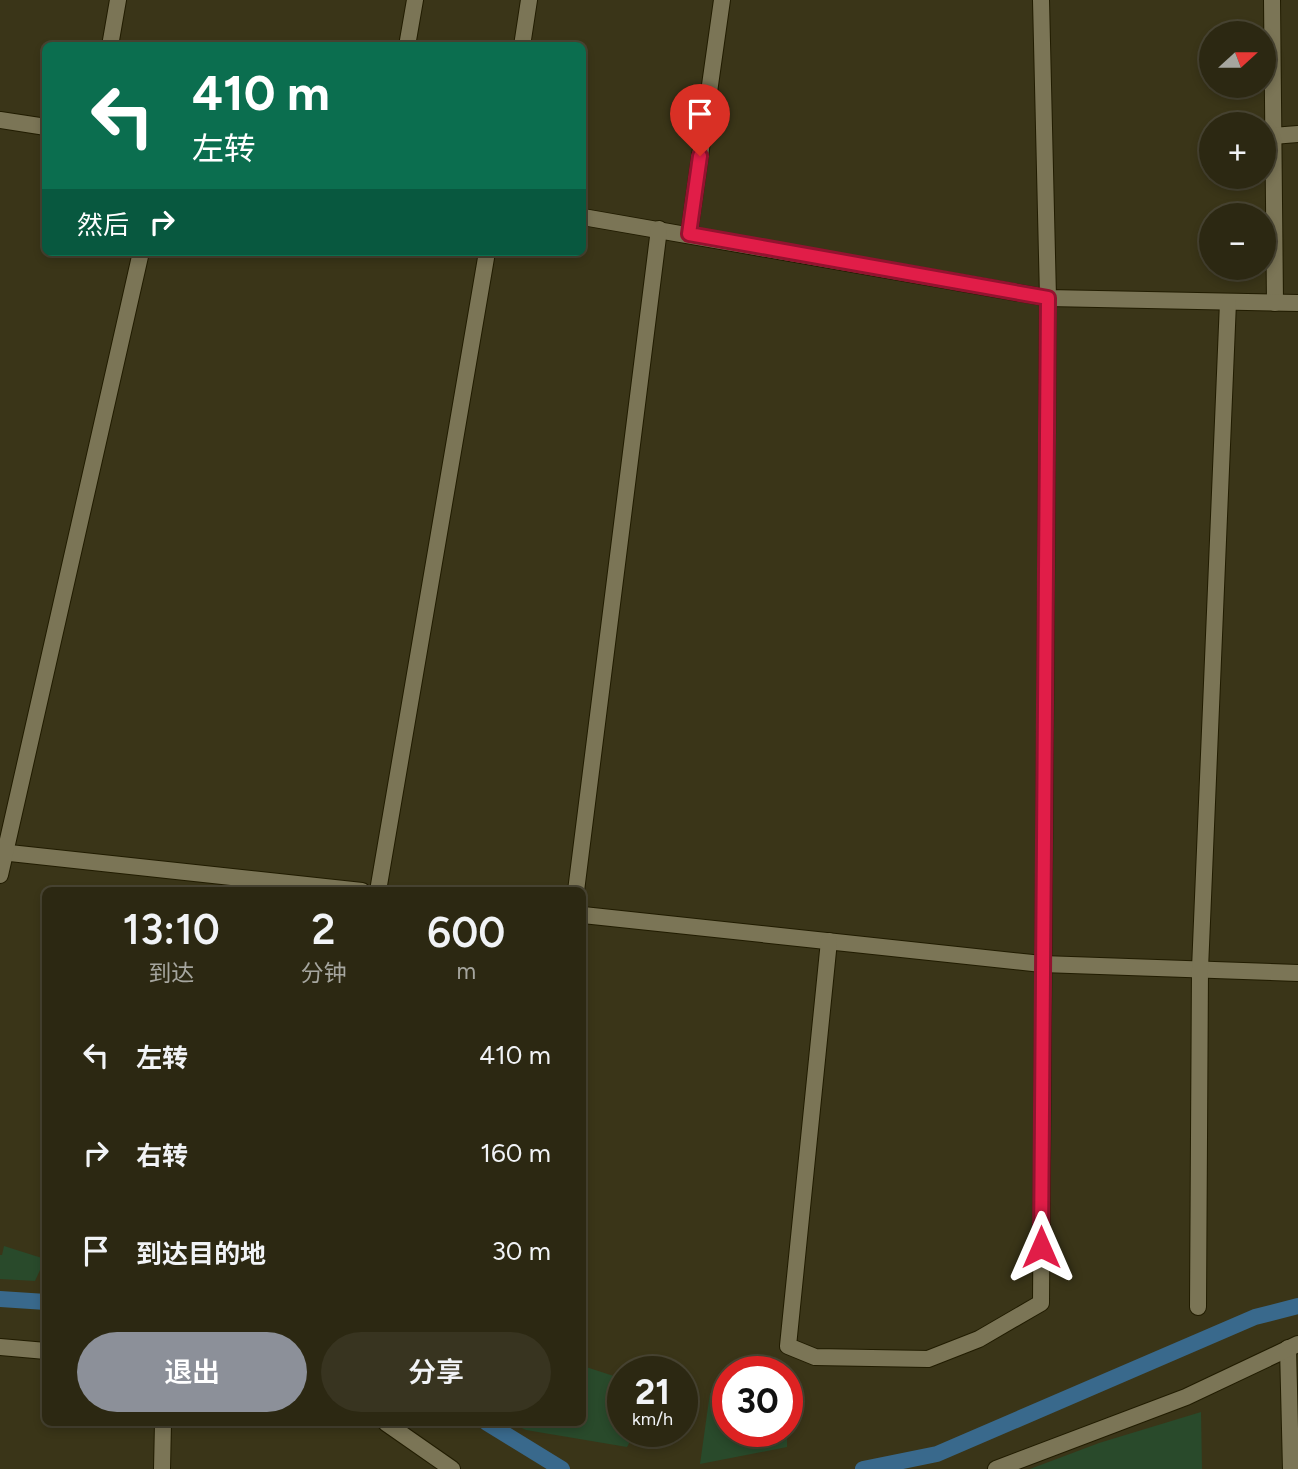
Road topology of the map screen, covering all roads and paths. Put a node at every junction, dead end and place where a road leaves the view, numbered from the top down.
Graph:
1 (118, 0) edge
2 (415, 0) edge
3 (529, 0) edge
4 (722, 0) edge
5 (1041, 0) edge
6 (1272, 0) edge
7 (111, 42) edge
8 (408, 42) edge
9 (523, 42) edge
10 (1273, 112) edge
11 (0, 120) edge
12 (42, 126) edge
13 (1298, 134) edge
14 (1276, 136) edge
15 (1274, 189) edge
16 (586, 217) edge
17 (659, 229) junction
18 (689, 234) junction
19 (140, 256) edge
20 (486, 256) edge
21 (1048, 298) junction
22 (1228, 302) junction
23 (1275, 303) junction
24 (1298, 303) edge
25 (3, 852) edge
26 (0, 875) edge
27 (325, 887) edge
28 (379, 887) edge
29 (577, 887) edge
30 (586, 915) edge
31 (829, 941) junction
32 (1042, 964) junction
33 (1200, 969) junction
34 (1298, 973) edge
35 (1198, 1307) dead end
36 (1293, 1346) edge
37 (0, 1347) edge
38 (42, 1351) edge
39 (163, 1426) edge
40 (390, 1426) edge
41 (162, 1469) edge
42 (452, 1469) edge
43 (996, 1469) edge
44 (1291, 1469) edge

1 - 7 street
2 - 8 street
3 - 9 street
4 - 18 street
5 - 21 street
6 - 10 street
11 - 12 street
13 - 14 street
15 - 23 street
16 - 17 street
17 - 18 street
17 - 29 street
18 - 21 street
19 - 25 street
20 - 28 street
21 - 22 street
21 - 32 street
22 - 23 street
22 - 33 street
23 - 24 street
25 - 26 street
25 - 27 street
30 - 31 street
31 - 32 street
31 - 32 street
32 - 33 street
33 - 34 street
33 - 35 street
36 - 43 street
36 - 44 street
37 - 38 street
39 - 41 street
40 - 42 street

